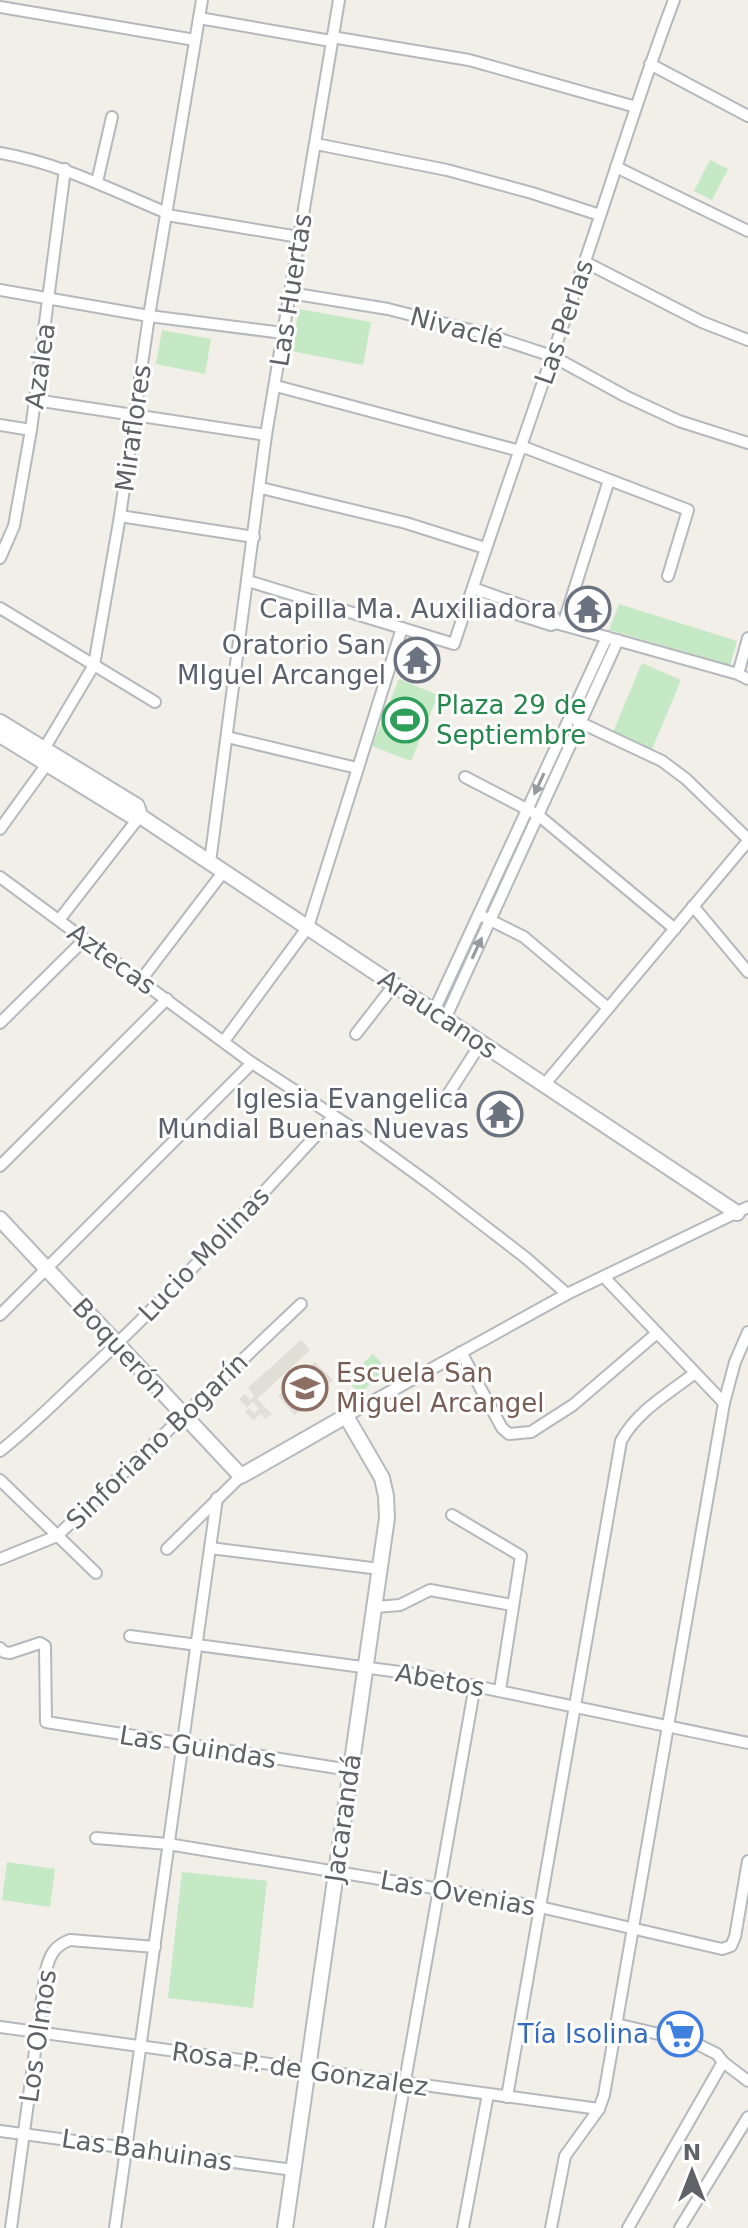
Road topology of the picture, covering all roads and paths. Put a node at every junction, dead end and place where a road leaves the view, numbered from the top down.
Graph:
1 (202, 0) edge
2 (339, 0) edge
3 (674, 0) edge
4 (0, 7) edge
5 (199, 18) junction
6 (332, 39) junction
7 (195, 40) junction
8 (650, 64) junction
9 (636, 107) junction
10 (748, 116) edge
11 (112, 117) dead end
12 (316, 144) junction
13 (0, 153) edge
14 (616, 167) junction
15 (65, 169) junction
16 (97, 182) junction
17 (167, 214) junction
18 (600, 215) junction
19 (748, 231) edge
20 (299, 237) junction
21 (585, 262) junction
22 (0, 290) edge
23 (290, 293) junction
24 (49, 300) junction
25 (149, 316) junction
26 (283, 333) junction
27 (748, 340) edge
28 (552, 356) junction
29 (276, 386) junction
30 (35, 400) junction
31 (135, 417) junction
32 (0, 425) edge
33 (31, 430) junction
34 (266, 435) junction
35 (748, 443) edge
36 (520, 449) junction
37 (609, 480) junction
38 (261, 488) junction
39 (120, 516) junction
40 (254, 537) junction
41 (485, 548) junction
42 (0, 558) edge
43 (668, 576) dead end
44 (248, 581) junction
45 (471, 594) junction
46 (0, 608) edge
47 (560, 624) junction
48 (402, 628) junction
49 (607, 637) junction
50 (748, 638) edge
51 (618, 640) junction
52 (94, 665) junction
53 (743, 677) edge
54 (155, 702) dead end
55 (570, 718) junction
56 (0, 722) edge
57 (581, 723) junction
58 (0, 735) edge
59 (227, 737) junction
60 (46, 757) junction
61 (357, 768) junction
62 (465, 777) dead end
63 (528, 808) junction
64 (139, 815) junction
65 (538, 815) junction
66 (0, 829) edge
67 (748, 840) edge
68 (210, 862) junction
69 (224, 871) junction
70 (0, 877) edge
71 (693, 906) junction
72 (478, 915) junction
73 (59, 920) junction
74 (490, 920) junction
75 (308, 927) junction
76 (675, 929) junction
77 (85, 939) junction
78 (748, 972) edge
79 (141, 980) junction
80 (394, 985) junction
81 (167, 999) junction
82 (608, 1008) junction
83 (439, 1015) junction
84 (0, 1023) edge
85 (356, 1034) dead end
86 (224, 1041) junction
87 (481, 1043) junction
88 (252, 1063) junction
89 (544, 1085) junction
90 (445, 1099) dead end
91 (333, 1117) junction
92 (0, 1166) edge
93 (742, 1210) edge
94 (0, 1219) edge
95 (46, 1270) junction
96 (604, 1277) junction
97 (567, 1294) junction
98 (301, 1304) dead end
99 (0, 1315) edge
100 (748, 1332) edge
101 (657, 1333) junction
102 (117, 1344) junction
103 (461, 1352) junction
104 (695, 1373) junction
105 (724, 1403) junction
106 (183, 1414) junction
107 (346, 1416) junction
108 (0, 1451) edge
109 (241, 1476) junction
110 (0, 1480) edge
111 (217, 1498) junction
112 (452, 1515) dead end
113 (57, 1536) junction
114 (210, 1548) junction
115 (167, 1549) dead end
116 (0, 1559) edge
117 (380, 1569) junction
118 (96, 1573) dead end
119 (512, 1605) junction
120 (376, 1607) junction
121 (130, 1636) dead end
122 (196, 1644) junction
123 (0, 1648) edge
124 (365, 1668) junction
125 (475, 1685) junction
126 (500, 1690) junction
127 (575, 1705) junction
128 (668, 1726) junction
129 (748, 1743) edge
130 (184, 1745) junction
131 (350, 1770) junction
132 (96, 1838) dead end
133 (168, 1844) junction
134 (748, 1861) edge
135 (336, 1872) junction
136 (440, 1889) junction
137 (540, 1907) junction
138 (633, 1928) junction
139 (155, 1947) junction
140 (616, 2024) junction
141 (0, 2027) edge
142 (38, 2033) junction
143 (141, 2047) junction
144 (723, 2062) junction
145 (308, 2070) junction
146 (748, 2081) edge
147 (404, 2083) junction
148 (488, 2094) junction
149 (507, 2097) junction
150 (599, 2109) junction
151 (748, 2117) edge
152 (0, 2131) edge
153 (25, 2134) junction
154 (128, 2147) junction
155 (293, 2170) junction
156 (11, 2228) edge
157 (115, 2228) edge
158 (285, 2228) edge
159 (379, 2228) edge
160 (463, 2228) edge
161 (551, 2228) edge
162 (628, 2228) edge
163 (681, 2228) edge

1 - 5 street, Miraflores
2 - 6 street, Las Huertas
3 - 8 street, Las Perlas
4 - 7 street
5 - 6 street
5 - 7 street, Miraflores
6 - 9 street
6 - 12 street, Las Huertas
7 - 17 street, Miraflores
8 - 9 street, Las Perlas
8 - 10 street
9 - 14 street, Las Perlas
11 - 16 street
12 - 18 street
12 - 20 street, Las Huertas
13 - 15 street
14 - 18 street, Las Perlas
14 - 19 street
15 - 16 street
15 - 24 street, Azalea
16 - 17 street
17 - 20 street
17 - 25 street, Miraflores
18 - 21 street, Las Perlas
20 - 23 street, Las Huertas
21 - 27 street
21 - 28 street, Las Perlas
22 - 24 street
23 - 26 street, Las Huertas
23 - 28 street, Nivaclé
24 - 25 street
24 - 30 street, Azalea
25 - 26 street
25 - 31 street, Miraflores
26 - 29 street, Las Huertas
28 - 35 street, Nivaclé
28 - 36 street, Las Perlas
29 - 34 street, Las Huertas
29 - 36 street
30 - 31 street
30 - 33 street, Azalea
31 - 34 street
31 - 39 street, Miraflores
32 - 33 street
33 - 42 street, Azalea
34 - 38 street, Las Huertas
36 - 37 street
36 - 41 street, Las Perlas
37 - 43 street
37 - 47 street
38 - 40 street, Las Huertas
38 - 41 street
39 - 40 street
39 - 52 street, Miraflores
40 - 44 street, Las Huertas
41 - 45 street, Las Perlas
44 - 48 street
44 - 59 street, Las Huertas
45 - 47 street
45 - 48 street, Las Perlas
46 - 52 street
47 - 49 street
48 - 61 street
49 - 51 street
49 - 55 street
50 - 53 street
51 - 53 street
51 - 57 street
52 - 54 street
52 - 60 street, Miraflores
55 - 57 street
55 -> 63 street
56 - 60 street, Araucanos
57 - 65 street
57 - 67 street
58 - 60 street, Araucanos
59 - 61 street
59 - 68 street, Las Huertas
60 - 64 street, Araucanos
60 - 66 street, Miraflores
61 - 75 street
62 - 63 street
63 - 65 street
63 - 72 street
64 - 68 street, Araucanos
64 - 73 street
65 - 74 street
65 - 76 street
67 - 71 street
68 - 69 street, Araucanos
69 - 75 street, Araucanos
69 - 79 street
70 - 73 street, Aztecas
71 - 76 street
71 - 78 street
72 - 74 street
72 - 83 street
73 - 77 street, Aztecas
74 - 82 street
83 -> 74 street
75 - 80 street, Araucanos
75 - 86 street
76 - 82 street
77 - 79 street, Aztecas
77 - 84 street
79 - 81 street, Aztecas
80 - 83 street, Araucanos
80 - 85 street
81 - 86 street, Aztecas
81 - 92 street
82 - 89 street
83 - 87 street, Araucanos
86 - 88 street, Aztecas
87 - 89 street, Araucanos
87 - 90 street
88 - 91 street, Aztecas
88 - 95 street
89 - 93 street, Araucanos
91 - 97 street, Aztecas
91 - 102 street, Lucio Molinas
93 - 96 street
94 - 95 street, Boquerón
95 - 99 street
95 - 102 street, Boquerón
96 - 97 street
96 - 101 street
97 - 103 street
98 - 106 street, Sinforiano Bogarín
100 - 105 street
101 - 103 street
101 - 104 street
102 - 106 street, Boquerón
102 - 108 street, Lucio Molinas
103 - 107 street
104 - 105 street
104 - 127 street
105 - 128 street
106 - 109 street, Boquerón
106 - 113 street, Sinforiano Bogarín
107 - 109 street
107 - 117 street, Jacarandá
109 - 111 street
110 - 113 street
111 - 114 street
111 - 115 street
112 - 119 street
113 - 116 street, Sinforiano Bogarín
113 - 118 street
114 - 117 street
114 - 122 street
117 - 120 street, Jacarandá
119 - 120 street
119 - 126 street
120 - 124 street, Jacarandá
121 - 122 street, Abetos
122 - 124 street, Abetos
122 - 130 street
123 - 130 street, Las Guindas
124 - 125 street, Abetos
124 - 131 street, Jacarandá
125 - 126 street, Abetos
125 - 136 street
126 - 127 street, Abetos
127 - 128 street, Abetos
127 - 137 street
128 - 129 street, Abetos
128 - 138 street
130 - 131 street, Las Guindas
130 - 133 street
131 - 135 street, Jacarandá
132 - 133 street, Las Ovenias
133 - 135 street, Las Ovenias
133 - 139 street
134 - 138 street, Las Ovenias
135 - 136 street, Las Ovenias
135 - 145 street, Jacarandá
136 - 137 street, Las Ovenias
136 - 147 street
137 - 138 street, Las Ovenias
137 - 149 street
138 - 140 street
139 - 142 street, Los Olmos
139 - 143 street
140 - 144 street
140 - 150 street
141 - 142 street, Rosa P. de Gonzalez
142 - 143 street, Rosa P. de Gonzalez
142 - 153 street, Los Olmos
143 - 145 street, Rosa P. de Gonzalez
143 - 154 street
144 - 146 street
144 - 162 street
145 - 147 street, Rosa P. de Gonzalez
145 - 155 street, Jacarandá
147 - 148 street, Rosa P. de Gonzalez
147 - 159 street
148 - 149 street, Rosa P. de Gonzalez
148 - 160 street
149 - 150 street, Rosa P. de Gonzalez
150 - 161 street
151 - 163 street
152 - 153 street, Las Bahuinas
153 - 154 street, Las Bahuinas
153 - 156 street, Los Olmos
154 - 155 street, Las Bahuinas
154 - 157 street
155 - 158 street, Jacarandá

